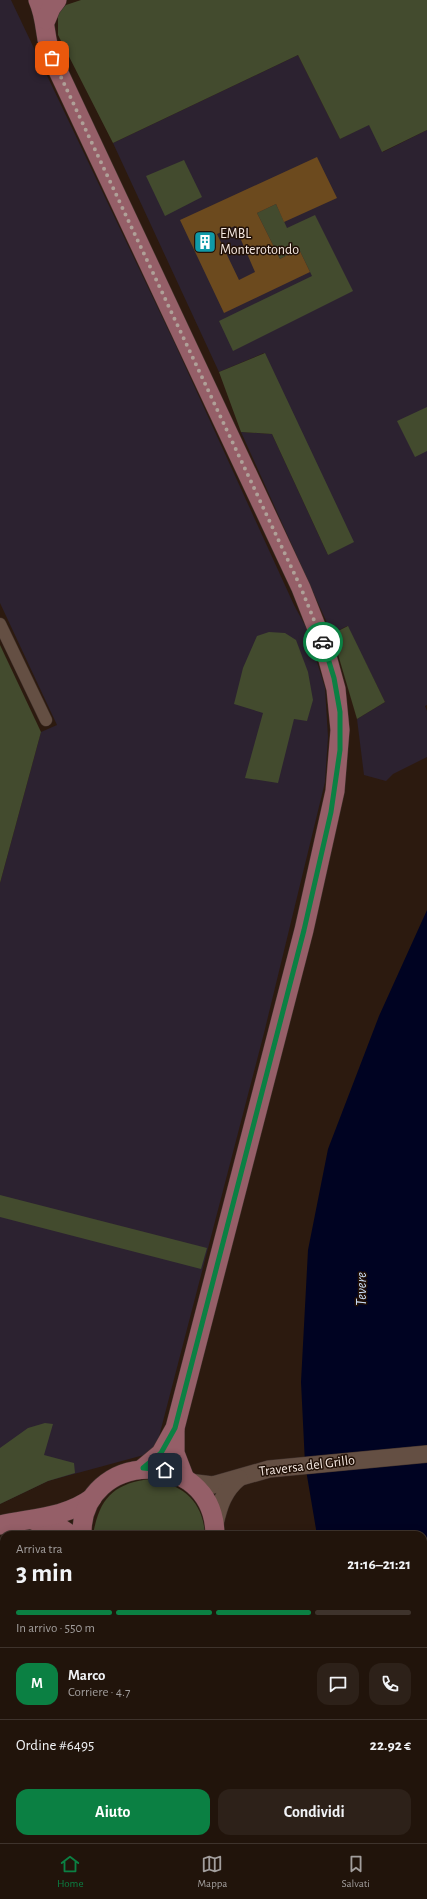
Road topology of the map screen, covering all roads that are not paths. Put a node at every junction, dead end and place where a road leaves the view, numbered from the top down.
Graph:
1 (38, 0) edge
2 (57, 0) edge
3 (46, 20) junction
4 (0, 624) edge
5 (46, 720) dead end
6 (175, 1428) junction
7 (427, 1454) edge
8 (143, 1468) junction
9 (239, 1478) junction
10 (186, 1480) junction
11 (92, 1498) junction
12 (26, 1521) junction
13 (0, 1525) edge
14 (215, 1529) edge
15 (65, 1531) edge
16 (82, 1531) edge

1 - 3 main road
2 - 3 main road
3 - 6 main road
4 - 5 street
6 - 8 main road
6 - 10 main road
7 - 9 main road, Traversa del Grillo
8 - 10 main road, Traversa del Grillo
8 - 11 main road, Traversa del Grillo
9 - 10 main road, Traversa del Grillo
9 - 14 main road
10 - 14 main road, Traversa del Grillo
11 - 12 main road, Traversa del Grillo
11 - 16 main road, Traversa del Grillo
12 - 13 main road, Traversa del Grillo
12 - 15 main road

